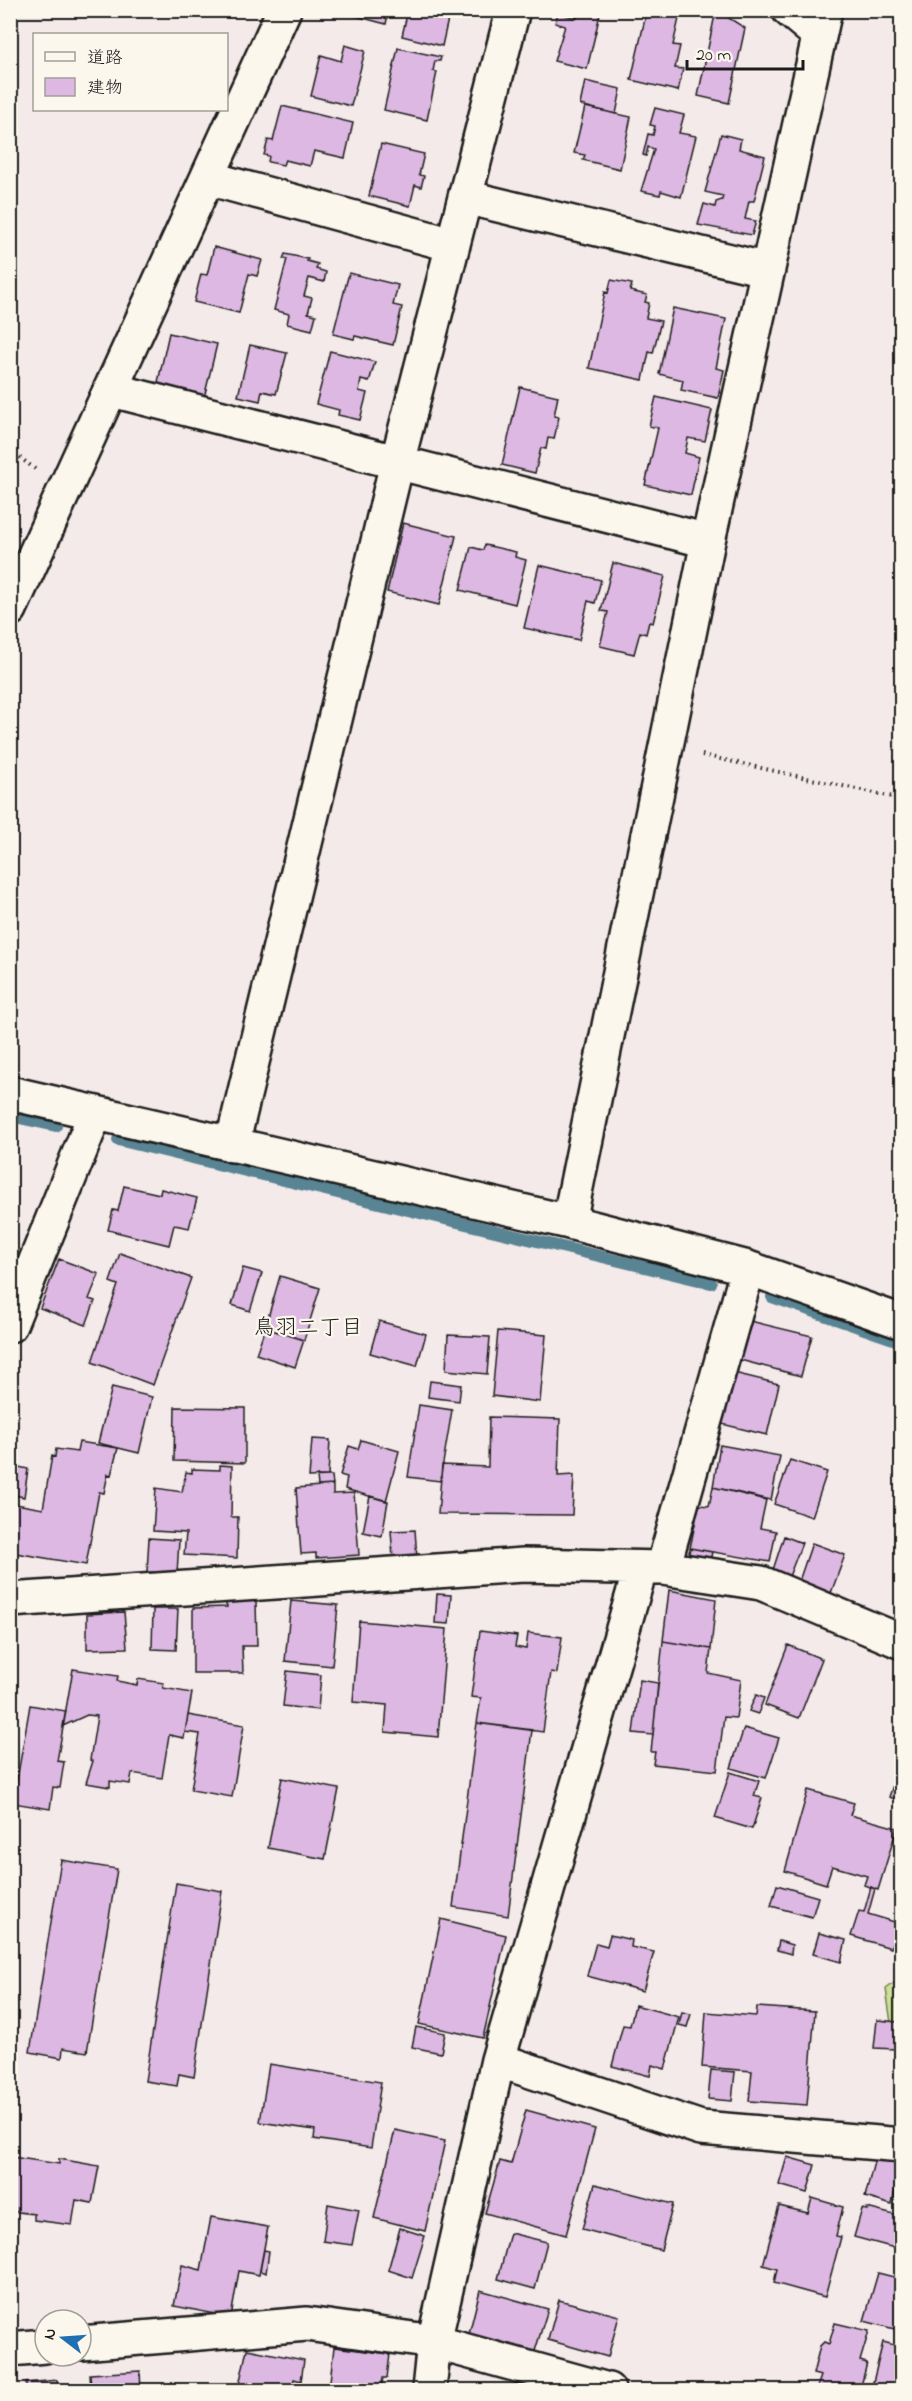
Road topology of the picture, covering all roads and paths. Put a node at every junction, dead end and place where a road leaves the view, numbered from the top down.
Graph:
1 (284, 10) edge
2 (513, 10) edge
3 (789, 10) edge
4 (822, 23) edge
5 (208, 178) junction
6 (465, 197) junction
7 (453, 245) junction
8 (768, 270) junction
9 (112, 390) junction
10 (397, 463) junction
11 (708, 540) junction
12 (10, 609) edge
13 (666, 747) junction
14 (902, 799) edge
15 (10, 1093) edge
16 (95, 1114) junction
17 (232, 1145) junction
18 (569, 1222) junction
19 (748, 1268) junction
20 (902, 1322) edge
21 (10, 1324) edge
22 (651, 1569) junction
23 (10, 1600) edge
24 (902, 1642) edge
25 (498, 2060) junction
26 (902, 2145) edge
27 (93, 2342) edge
28 (434, 2342) junction
29 (33, 2347) edge
30 (10, 2349) edge
31 (429, 2391) edge
32 (608, 2391) edge

1 - 5 street
2 - 6 street
3 - 4 street
4 - 8 street
5 - 7 street
5 - 9 street
6 - 7 street
6 - 8 street
7 - 10 street
8 - 11 street
9 - 10 street
9 - 12 street
10 - 11 street
10 - 17 street
11 - 13 street
13 - 14 path
13 - 18 street
15 - 16 street
16 - 17 street
16 - 21 street
17 - 18 street
18 - 19 street
19 - 20 street
19 - 22 street
22 - 23 street
22 - 24 street
22 - 25 street
25 - 26 street
25 - 28 street
27 - 28 street
28 - 31 street
28 - 32 street
29 - 30 street

